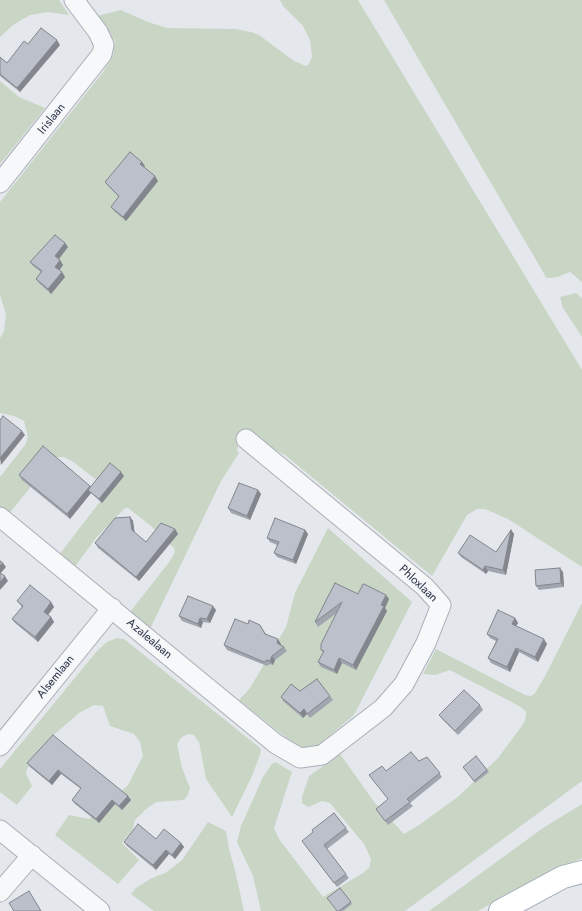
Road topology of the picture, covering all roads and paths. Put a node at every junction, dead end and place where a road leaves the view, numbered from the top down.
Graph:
1 (74, 0) edge
2 (0, 182) edge
3 (246, 439) dead end
4 (0, 517) edge
5 (112, 608) junction
6 (0, 746) edge
7 (300, 758) joint
8 (0, 830) edge
9 (32, 855) junction
10 (582, 872) edge
11 (0, 892) edge
12 (100, 911) edge
13 (500, 911) edge

1 - 2 street, Irislaan
3 - 7 street, Phloxlaan
4 - 5 street, Azalealaan
5 - 6 street, Alsemlaan
5 - 7 street, Azalealaan
8 - 9 street
9 - 11 street
9 - 12 street
10 - 13 main road

